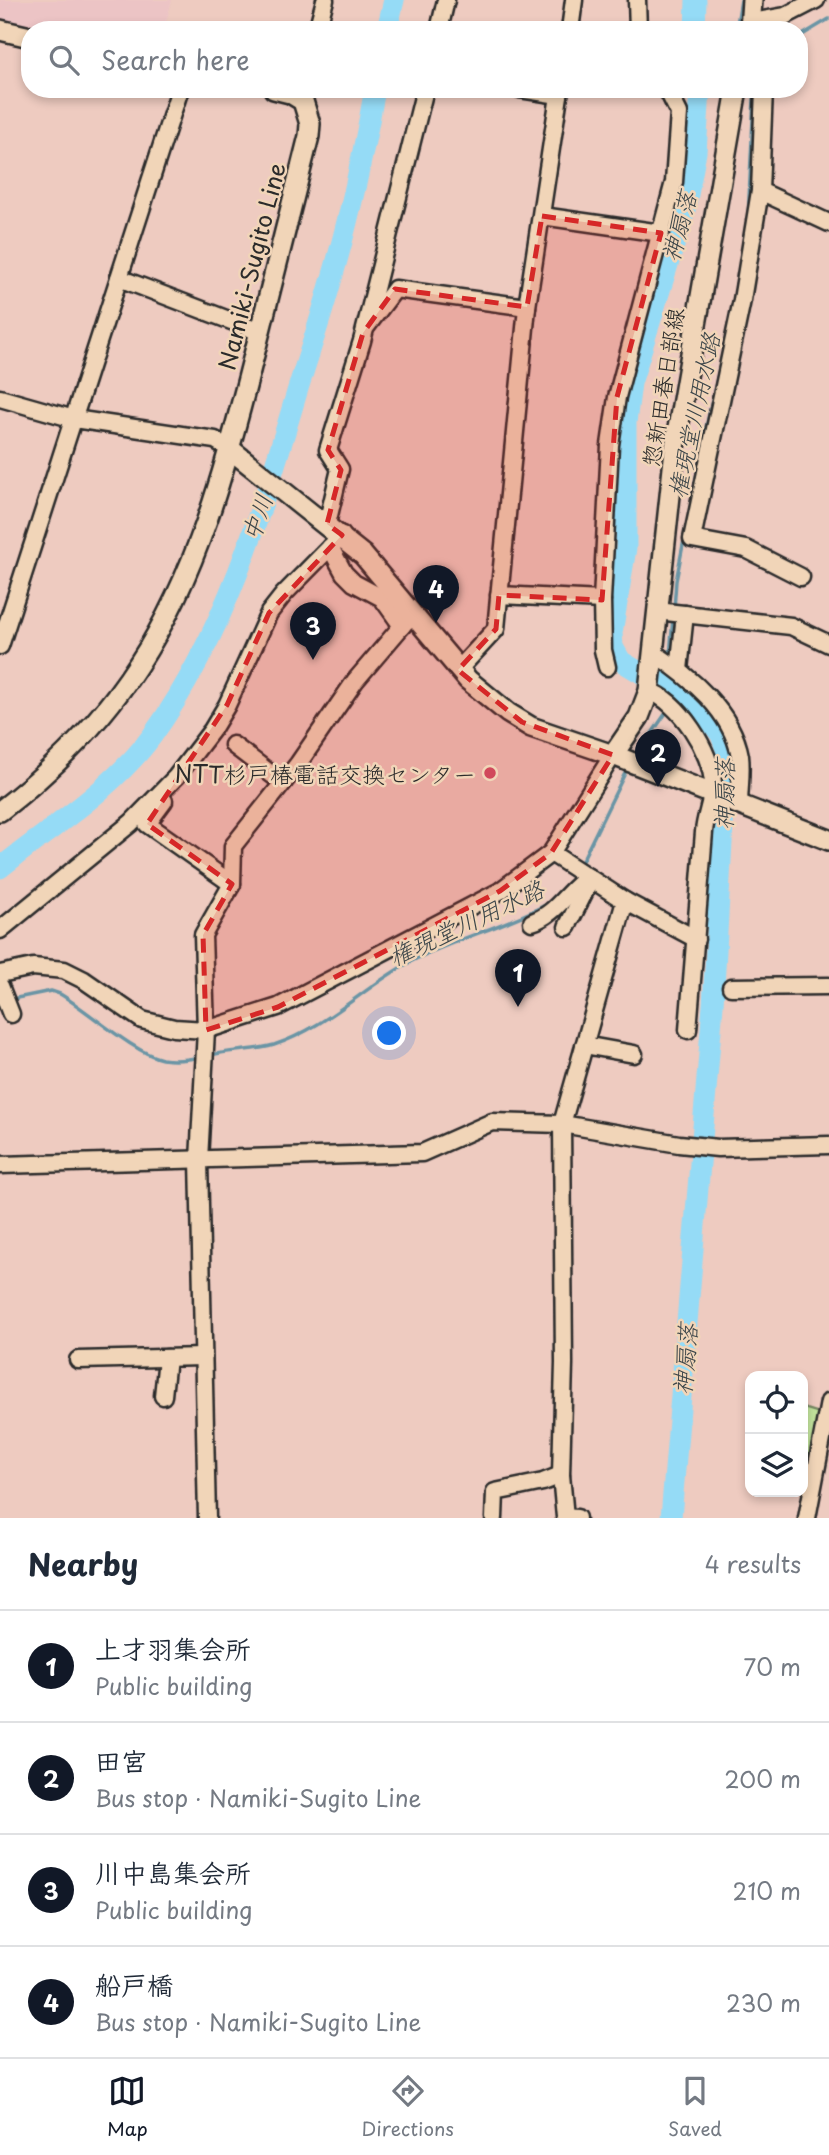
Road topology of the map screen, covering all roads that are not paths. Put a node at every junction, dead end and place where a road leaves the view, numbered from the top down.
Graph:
1 (325, 0) edge
2 (446, 0) edge
3 (574, 0) edge
4 (636, 0) edge
5 (752, 0) edge
6 (816, 0) edge
7 (319, 21) edge
8 (441, 21) edge
9 (571, 21) edge
10 (637, 21) edge
11 (751, 21) edge
12 (768, 21) edge
13 (0, 30) edge
14 (21, 35) edge
15 (177, 98) edge
16 (302, 98) edge
17 (423, 98) edge
18 (559, 98) edge
19 (672, 98) edge
20 (735, 98) edge
21 (764, 98) edge
22 (760, 191) junction
23 (542, 216) junction
24 (829, 223) edge
25 (661, 233) junction
26 (119, 278) junction
27 (527, 307) junction
28 (260, 332) junction
29 (363, 333) junction
30 (0, 398) edge
31 (74, 419) junction
32 (230, 449) junction
33 (330, 532) junction
34 (801, 577) dead end
35 (499, 595) junction
36 (602, 600) junction
37 (657, 611) junction
38 (685, 614) junction
39 (408, 619) junction
40 (3, 625) edge
41 (829, 644) edge
42 (0, 646) edge
43 (654, 653) junction
44 (607, 667) dead end
45 (458, 670) junction
46 (679, 670) junction
47 (649, 691) junction
48 (233, 745) dead end
49 (613, 755) junction
50 (176, 776) junction
51 (283, 783) junction
52 (711, 795) junction
53 (739, 806) junction
54 (0, 811) edge
55 (829, 840) edge
56 (551, 853) junction
57 (588, 877) junction
58 (232, 884) junction
59 (625, 901) junction
60 (532, 922) dead end
61 (567, 927) dead end
62 (0, 930) edge
63 (695, 939) junction
64 (0, 974) edge
65 (0, 986) edge
66 (829, 986) edge
67 (731, 987) dead end
68 (11, 1014) dead end
69 (206, 1030) junction
70 (688, 1030) dead end
71 (584, 1045) junction
72 (634, 1054) dead end
73 (562, 1124) junction
74 (829, 1145) edge
75 (199, 1160) junction
76 (0, 1165) edge
77 (202, 1357) junction
78 (167, 1358) junction
79 (107, 1359) junction
80 (78, 1360) dead end
81 (100, 1376) dead end
82 (163, 1396) dead end
83 (829, 1402) edge
84 (561, 1475) junction
85 (207, 1518) edge
86 (494, 1518) edge
87 (577, 1518) edge
88 (807, 1518) edge

1 - 7 street
2 - 8 street
3 - 9 street
4 - 10 street
5 - 11 main road
6 - 12 street
13 - 14 main road
15 - 26 street
16 - 28 main road, Namiki-Sugito Line
17 - 29 street
18 - 23 street
19 - 25 street
20 - 37 main road, 惣新田春日部線
21 - 22 street
22 - 24 street
22 - 34 street
23 - 25 street
23 - 27 street
25 - 36 street
26 - 28 street
26 - 31 street
27 - 29 street
27 - 35 street
28 - 32 main road, Namiki-Sugito Line
29 - 33 street
30 - 31 street
31 - 32 street
31 - 40 street
32 - 33 main road
32 - 54 main road
33 - 39 main road
33 - 39 street
33 - 50 street
35 - 36 street
35 - 45 street
36 - 44 street
37 - 38 street
37 - 43 main road, 惣新田春日部線
38 - 41 street
38 - 46 street
39 - 45 main road
39 - 51 street
40 - 42 street
43 - 46 street
43 - 47 main road, 惣新田春日部線
45 - 49 main road
46 - 53 street
47 - 49 main road
47 - 52 street
48 - 51 street
49 - 52 main road
49 - 56 street
50 - 58 street
50 - 62 street
51 - 58 street
52 - 53 main road
52 - 63 street
53 - 55 main road
56 - 57 street
56 - 69 street
57 - 59 street
57 - 60 street
57 - 61 street
58 - 69 street
59 - 63 street
59 - 71 street
63 - 70 street
64 - 69 street
65 - 68 street
66 - 67 street
69 - 75 street
71 - 72 street
71 - 73 street
73 - 74 street
73 - 75 street
73 - 84 street
75 - 76 street
75 - 77 street
77 - 78 street
77 - 85 street
78 - 79 street
78 - 82 street
79 - 80 street
79 - 81 street
83 - 88 street
84 - 86 street
84 - 87 street

